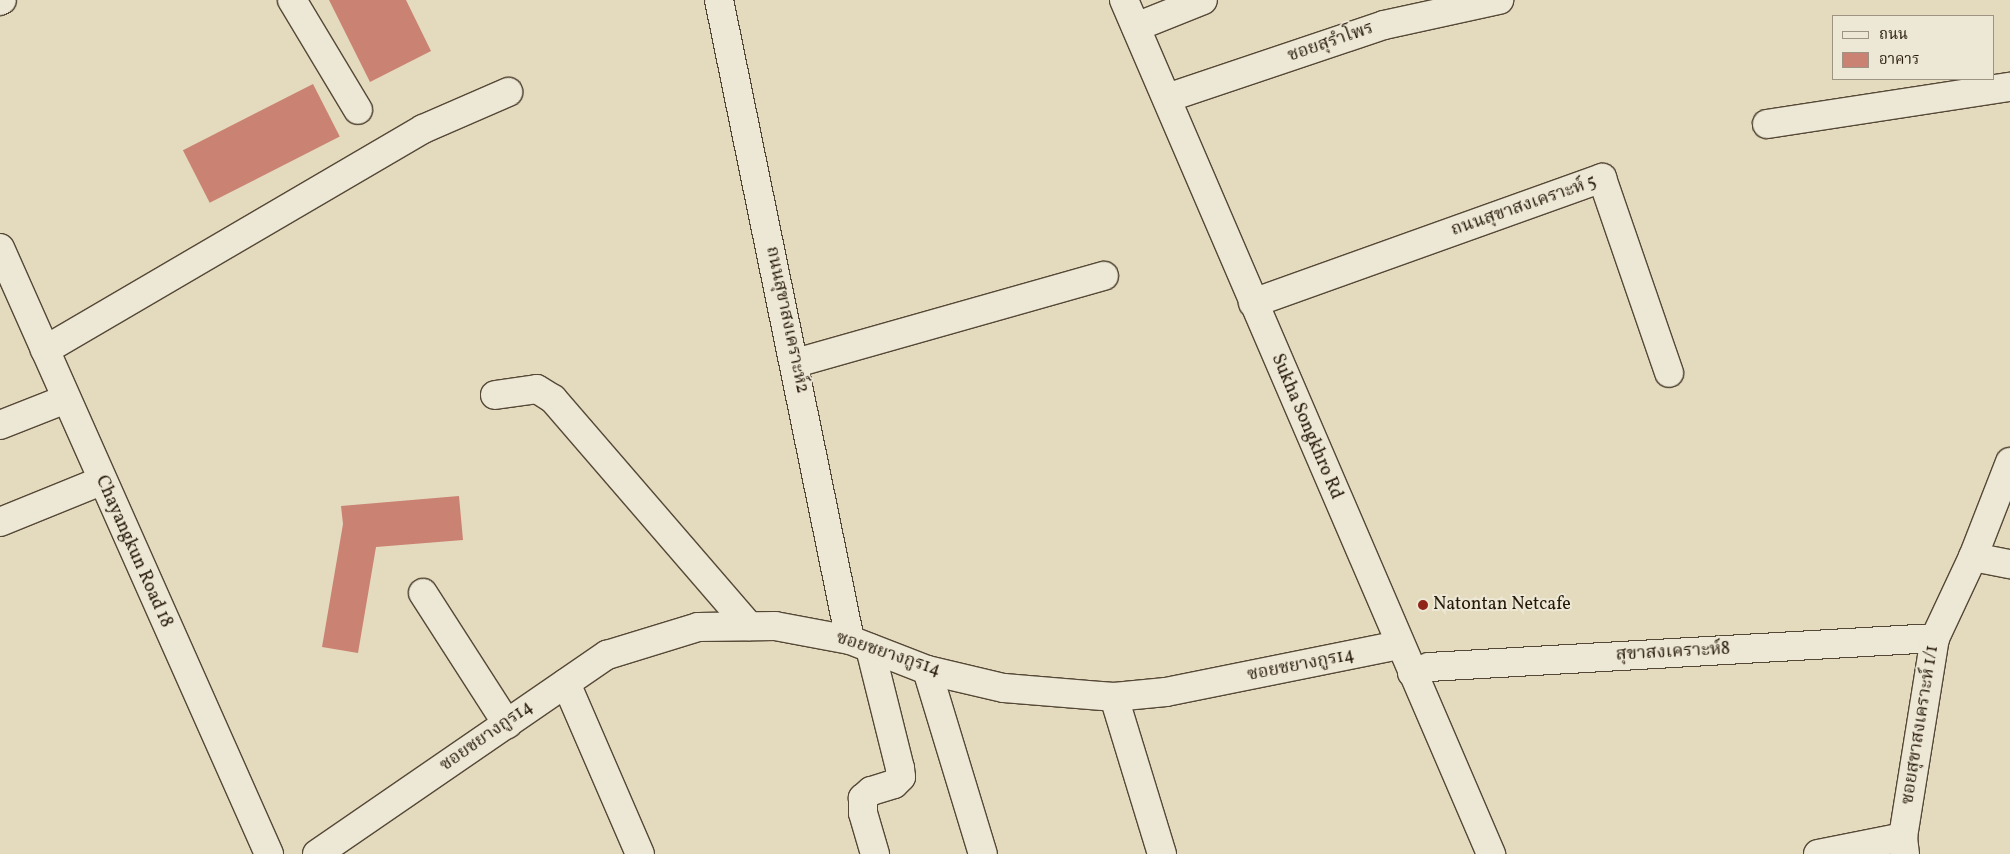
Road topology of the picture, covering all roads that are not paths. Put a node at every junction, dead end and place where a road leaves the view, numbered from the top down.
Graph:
1 (292, 0) edge
2 (719, 0) edge
3 (1124, 0) edge
4 (1203, 0) edge
5 (1499, 0) edge
6 (1136, 27) junction
7 (2010, 87) edge
8 (508, 92) dead end
9 (1167, 98) junction
10 (358, 110) dead end
11 (1767, 124) dead end
12 (0, 248) edge
13 (1104, 276) dead end
14 (1253, 303) junction
15 (46, 350) junction
16 (796, 363) junction
17 (1669, 373) dead end
18 (495, 395) dead end
19 (66, 399) junction
20 (0, 425) edge
21 (2010, 462) edge
22 (101, 481) junction
23 (0, 522) edge
24 (1974, 557) junction
25 (2010, 564) edge
26 (422, 593) dead end
27 (749, 626) junction
28 (1935, 638) junction
29 (860, 644) junction
30 (1400, 645) junction
31 (927, 670) junction
32 (1412, 673) junction
33 (566, 683) junction
34 (1114, 696) junction
35 (507, 724) junction
36 (1904, 845) edge
37 (269, 854) edge
38 (317, 854) edge
39 (640, 854) edge
40 (875, 854) edge
41 (983, 854) edge
42 (1162, 854) edge
43 (1491, 854) edge
44 (1818, 854) edge

1 - 10 street
2 - 16 street, ถนนสุขาสงเคราะห์2
3 - 6 street, Sukha Songkhro Rd
4 - 6 street
5 - 9 street, ชอยสุรำโพร
6 - 9 street, Sukha Songkhro Rd
7 - 11 street
8 - 15 street
9 - 14 street, Sukha Songkhro Rd
12 - 15 street, Chayangkun Road 18
13 - 16 street
14 - 17 street, ถนนสุขาสงเคราะห์ 5
14 - 30 street, Sukha Songkhro Rd
15 - 19 street, Chayangkun Road 18
16 - 29 street, ถนนสุขาสงเคราะห์2
18 - 27 street
19 - 20 street
19 - 22 street, Chayangkun Road 18
21 - 24 street, ซอยสุขาสงเคราะห์ 1/1
22 - 23 street
22 - 37 street, Chayangkun Road 18
24 - 25 street
24 - 28 street, ซอยสุขาสงเคราะห์ 1/1
26 - 35 street
27 - 29 street, ซอยชยางกูร14
27 - 33 street, ซอยชยางกูร14
28 - 32 street, สุขาสงเคราะห์8
28 - 36 street, ซอยสุขาสงเคราะห์ 1/1
29 - 31 street, ซอยชยางกูร14
29 - 40 street, ถนนสุขาสงเคราะห์2
30 - 32 street, Sukha Songkhro Rd
30 - 34 street, ซอยชยางกูร14
31 - 34 street, ซอยชยางกูร14
31 - 41 street
32 - 43 street, Sukha Songkhro Rd
33 - 35 street, ซอยชยางกูร14
33 - 39 street
34 - 42 street
35 - 38 street, ซอยชยางกูร14
36 - 44 street

